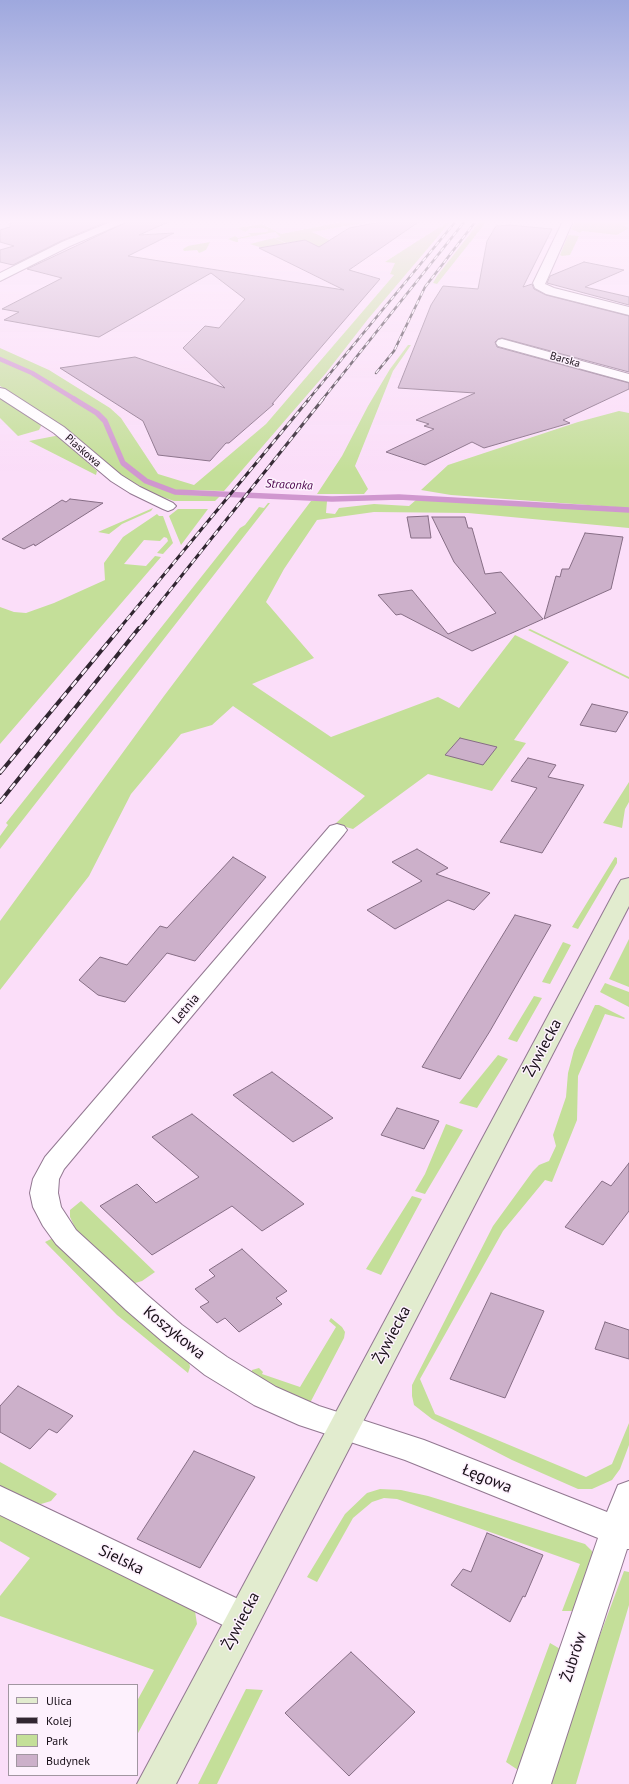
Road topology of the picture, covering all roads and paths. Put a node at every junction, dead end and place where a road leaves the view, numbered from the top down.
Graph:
1 (602, 304) edge
2 (629, 311) edge
3 (502, 343) dead end
4 (629, 378) edge
5 (0, 392) edge
6 (168, 506) dead end
7 (337, 830) dead end
8 (629, 885) edge
9 (44, 1193) joint
10 (344, 1426) junction
11 (629, 1495) edge
12 (0, 1500) edge
13 (623, 1533) edge
14 (243, 1618) junction
15 (156, 1784) edge
16 (532, 1784) edge

1 - 2 street
3 - 4 street, Barska
5 - 6 street, Piaskowa
7 - 9 street, Letnia
8 - 10 main road, Żywiecka
9 - 10 street, Koszykowa
10 - 13 street, Łęgowa
10 - 14 main road, Żywiecka
11 - 13 street, Żubrów
12 - 14 street, Sielska
13 - 16 street, Żubrów
14 - 15 main road, Żywiecka

